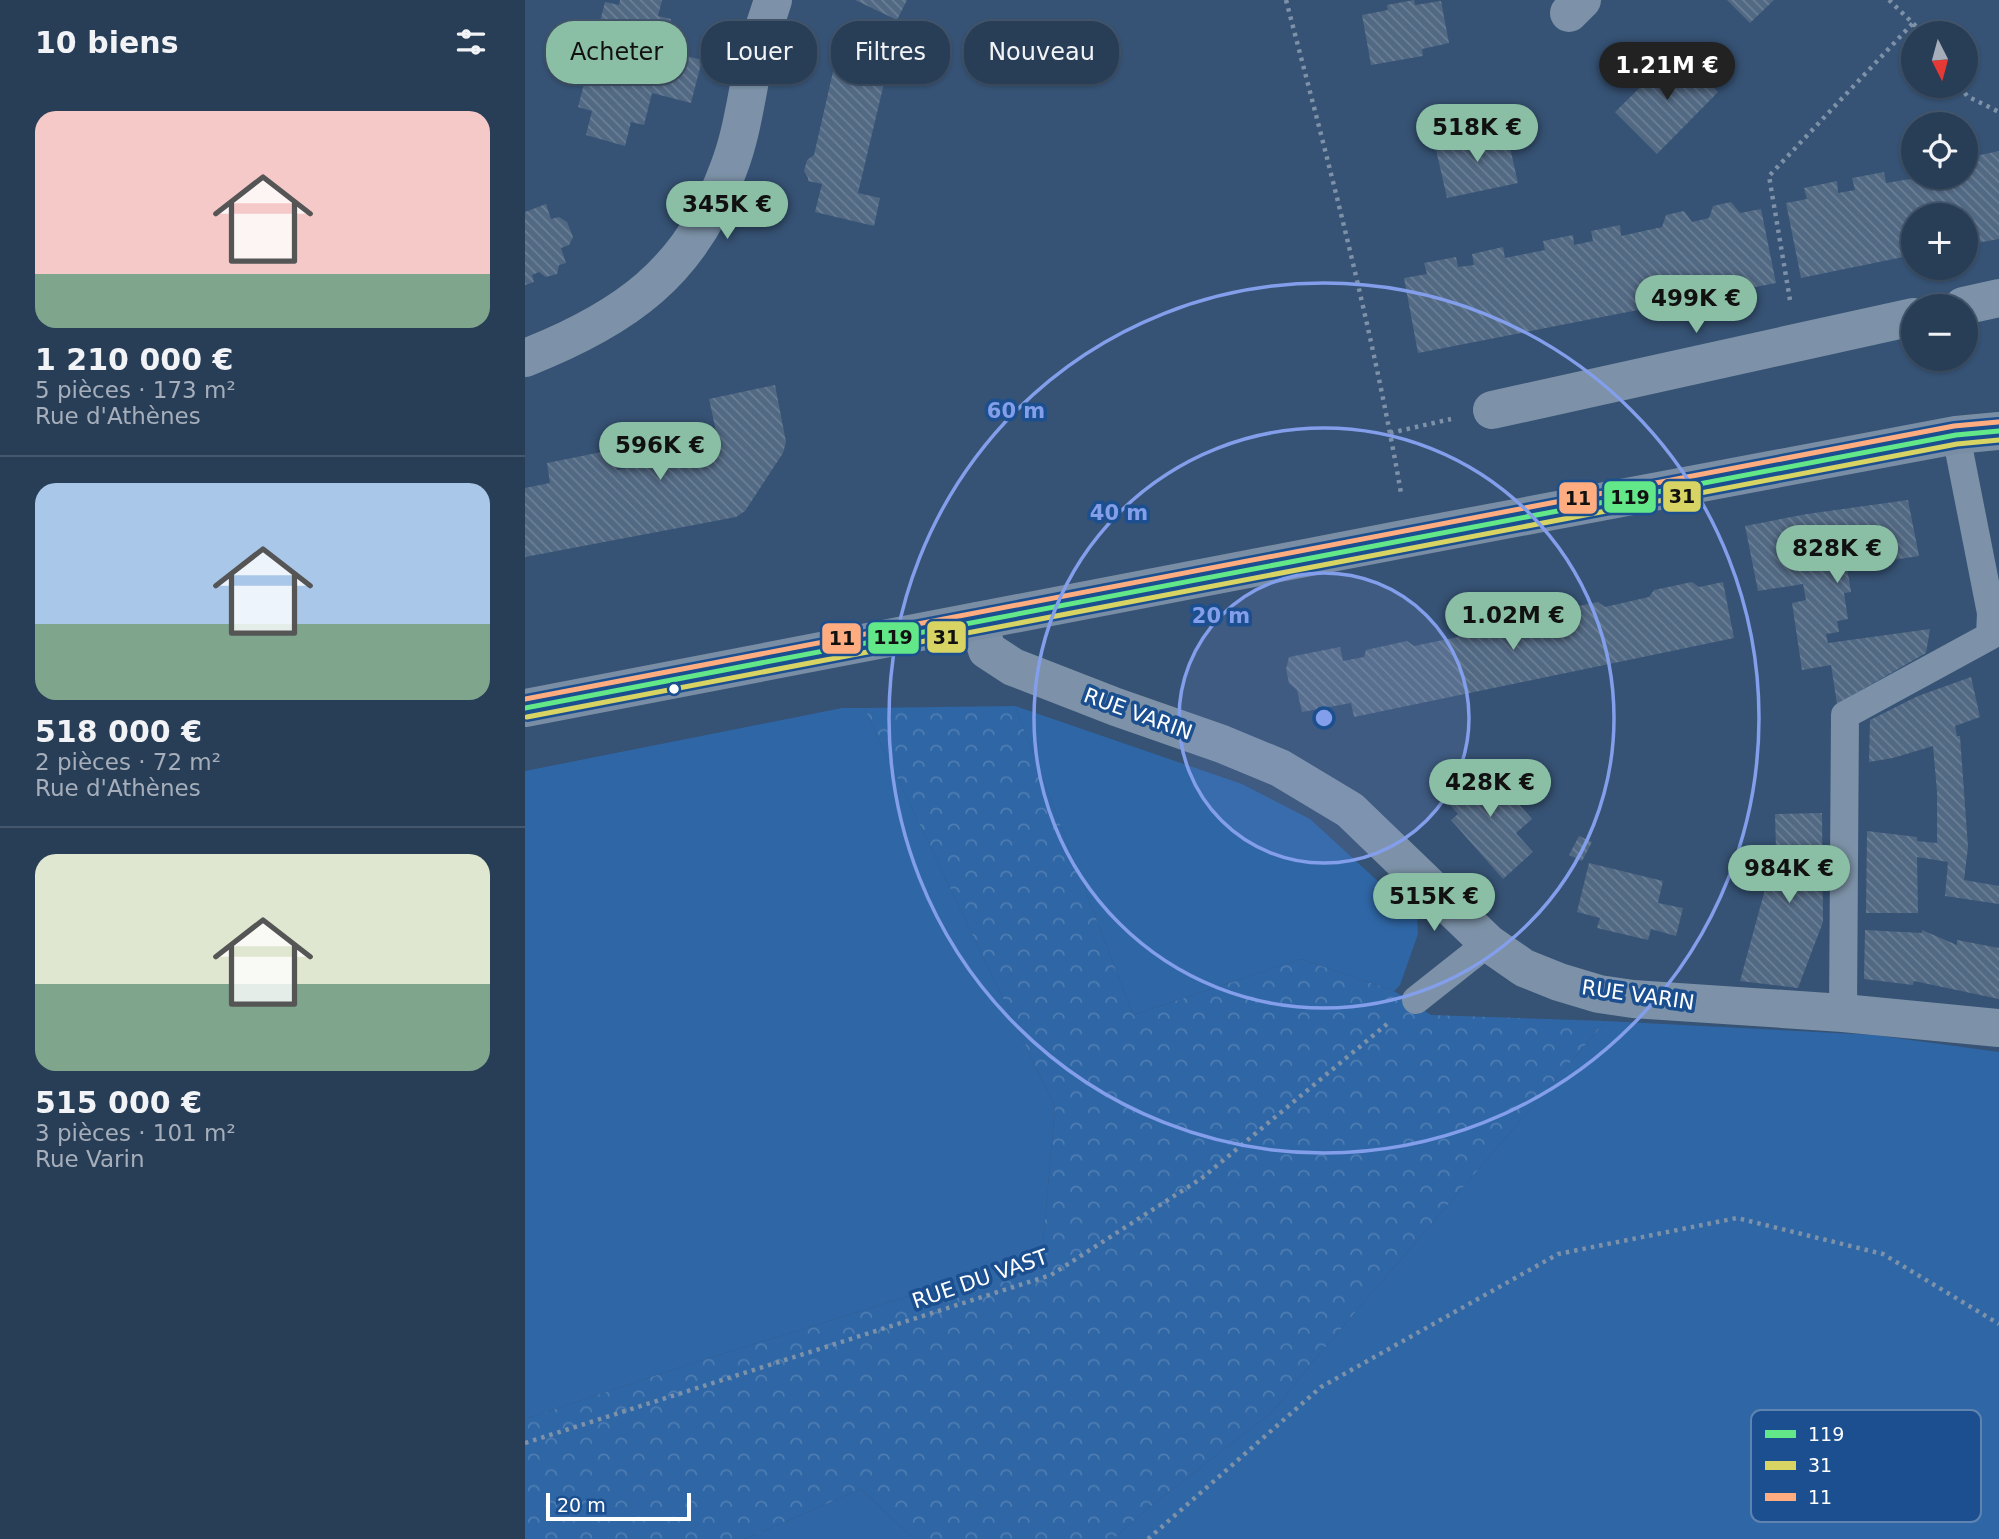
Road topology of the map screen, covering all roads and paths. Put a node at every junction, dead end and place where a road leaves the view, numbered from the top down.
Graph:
1 (773, 0) edge
2 (1286, 0) edge
3 (1889, 0) edge
4 (1911, 21) edge
5 (1901, 36) edge
6 (1970, 98) edge
7 (1999, 113) edge
8 (1999, 298) edge
9 (1978, 303) edge
10 (1901, 320) edge
11 (1798, 343) junction
12 (525, 358) edge
13 (1492, 410) joint
14 (1999, 431) edge
15 (1390, 433) junction
16 (1957, 435) junction
17 (1402, 501) dead end
18 (978, 621) junction
19 (525, 708) edge
20 (1489, 943) junction
21 (1416, 1000) joint
22 (1843, 1013) junction
23 (1999, 1028) edge
24 (1999, 1324) edge
25 (525, 1443) edge
26 (1148, 1539) edge

1 - 12 street
2 - 15 path
3 - 4 path
5 - 11 path
6 - 7 path
8 - 9 street
10 - 11 street
11 - 13 street
13 - 15 path
14 - 16 main road
15 - 17 path
16 - 18 main road
16 - 22 lane
18 - 19 main road
18 - 20 street, RUE VARIN
20 - 21 lane
20 - 22 street, RUE VARIN
21 - 25 path, RUE DU VAST
22 - 23 street, RUE VARIN
24 - 26 path

